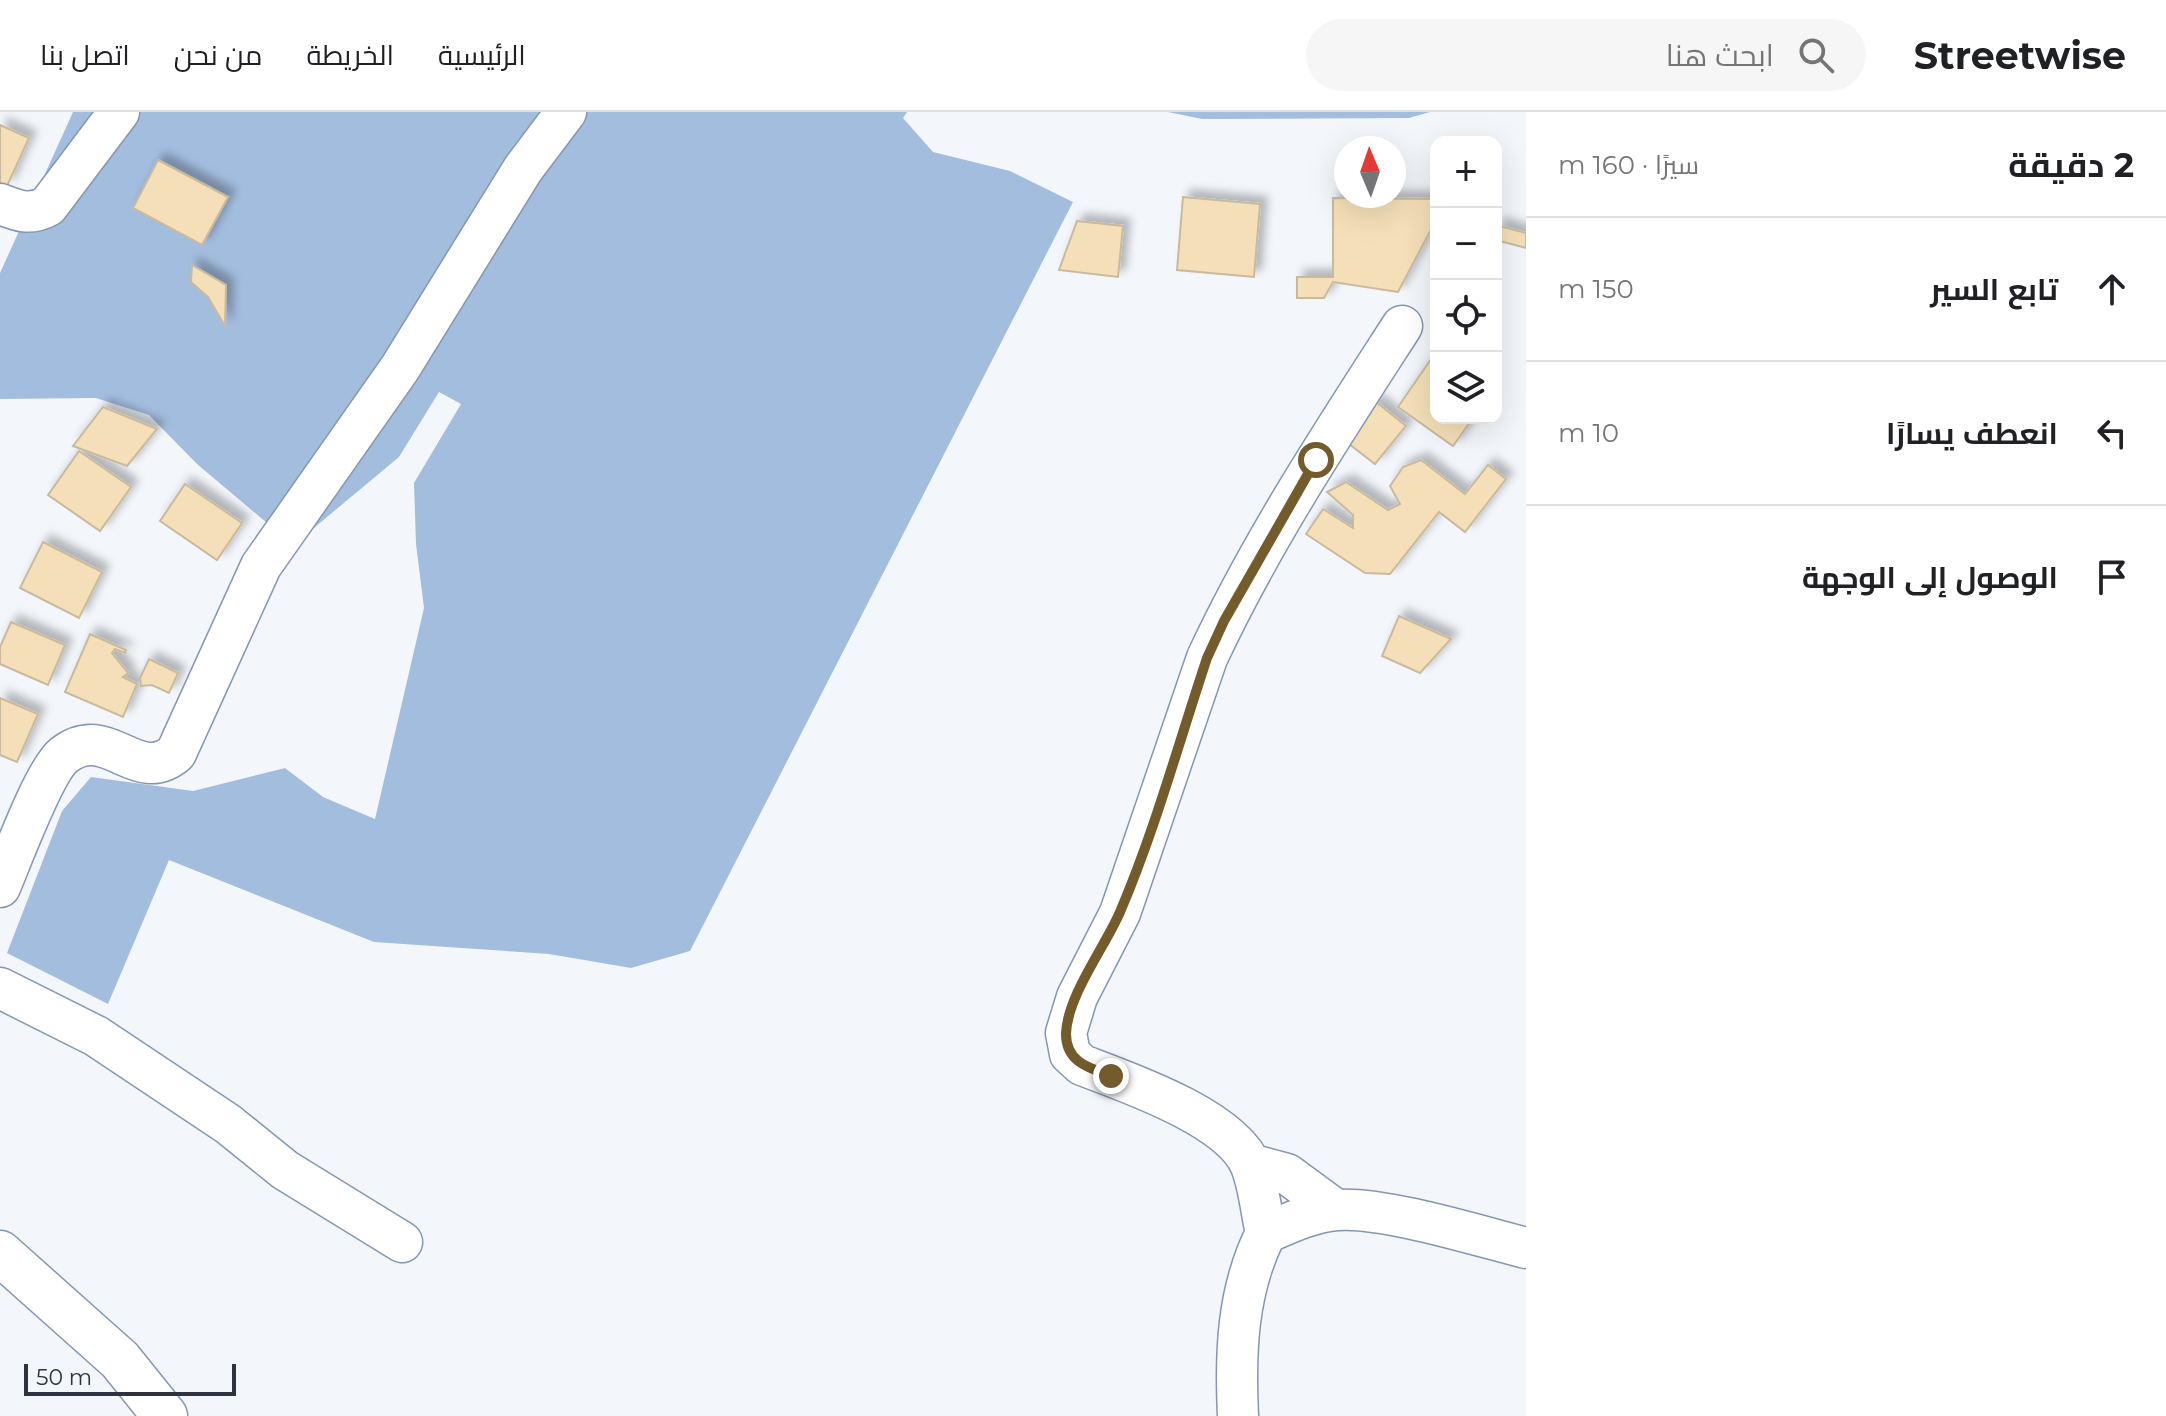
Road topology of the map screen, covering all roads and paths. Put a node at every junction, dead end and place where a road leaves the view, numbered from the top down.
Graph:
1 (119, 112) edge
2 (566, 112) edge
3 (0, 204) edge
4 (1402, 326) dead end
5 (0, 887) edge
6 (0, 988) edge
7 (1250, 1164) junction
8 (1336, 1210) junction
9 (1266, 1233) junction
10 (402, 1242) dead end
11 (1526, 1248) edge
12 (0, 1253) edge
13 (165, 1416) edge
14 (1238, 1416) edge

1 - 3 street
2 - 5 street
4 - 7 street
6 - 10 street
7 - 8 street
7 - 9 street
8 - 9 street
8 - 11 street
9 - 14 street
12 - 13 main road

